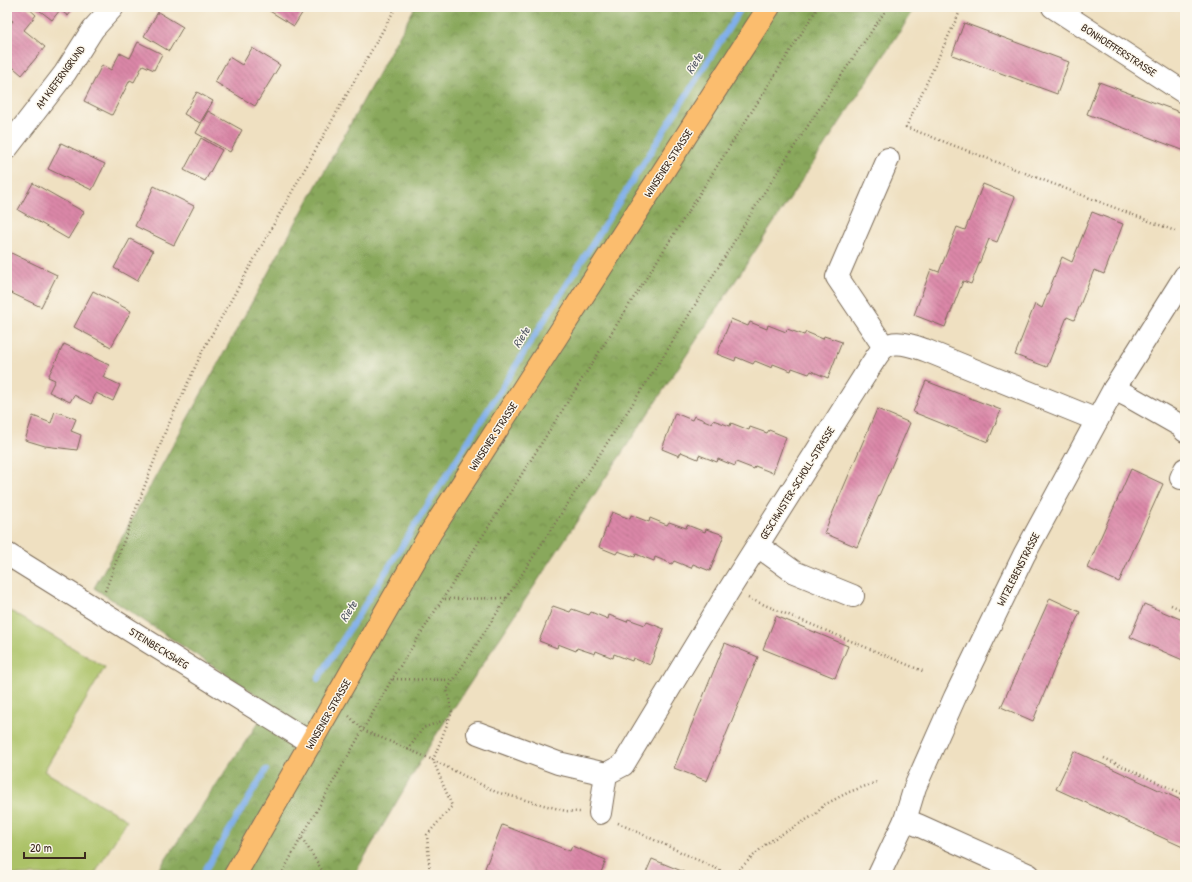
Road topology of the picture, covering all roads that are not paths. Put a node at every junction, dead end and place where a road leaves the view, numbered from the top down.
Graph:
1 (113, 7) edge
2 (769, 7) edge
3 (1053, 7) edge
4 (1185, 93) edge
5 (7, 148) edge
6 (888, 159) dead end
7 (1185, 276) edge
8 (884, 347) junction
9 (1114, 389) junction
10 (1097, 420) junction
11 (1185, 431) edge
12 (758, 546) junction
13 (7, 554) edge
14 (853, 596) dead end
15 (478, 733) dead end
16 (311, 743) junction
17 (606, 774) junction
18 (600, 813) road end
19 (905, 820) junction
20 (235, 875) edge
21 (879, 875) edge
22 (1029, 875) edge

1 - 5 street, AM KIEFERNGRUND
2 - 16 main road, WINSENER STRASSE
3 - 4 street, BONHOEFFERSTRASSE
6 - 8 street
7 - 9 street, WITZLEBENSTRASSE
8 - 10 street
8 - 12 street, GESCHWISTER-SCHOLL-STRASSE
9 - 10 street, WITZLEBENSTRASSE
9 - 11 street
10 - 19 street, WITZLEBENSTRASSE
12 - 14 street
12 - 17 street, GESCHWISTER-SCHOLL-STRASSE
13 - 16 street, STEINBECKSWEG
15 - 17 street
16 - 20 main road, WINSENER STRASSE
17 - 18 street
19 - 21 street, WITZLEBENSTRASSE
19 - 22 street

